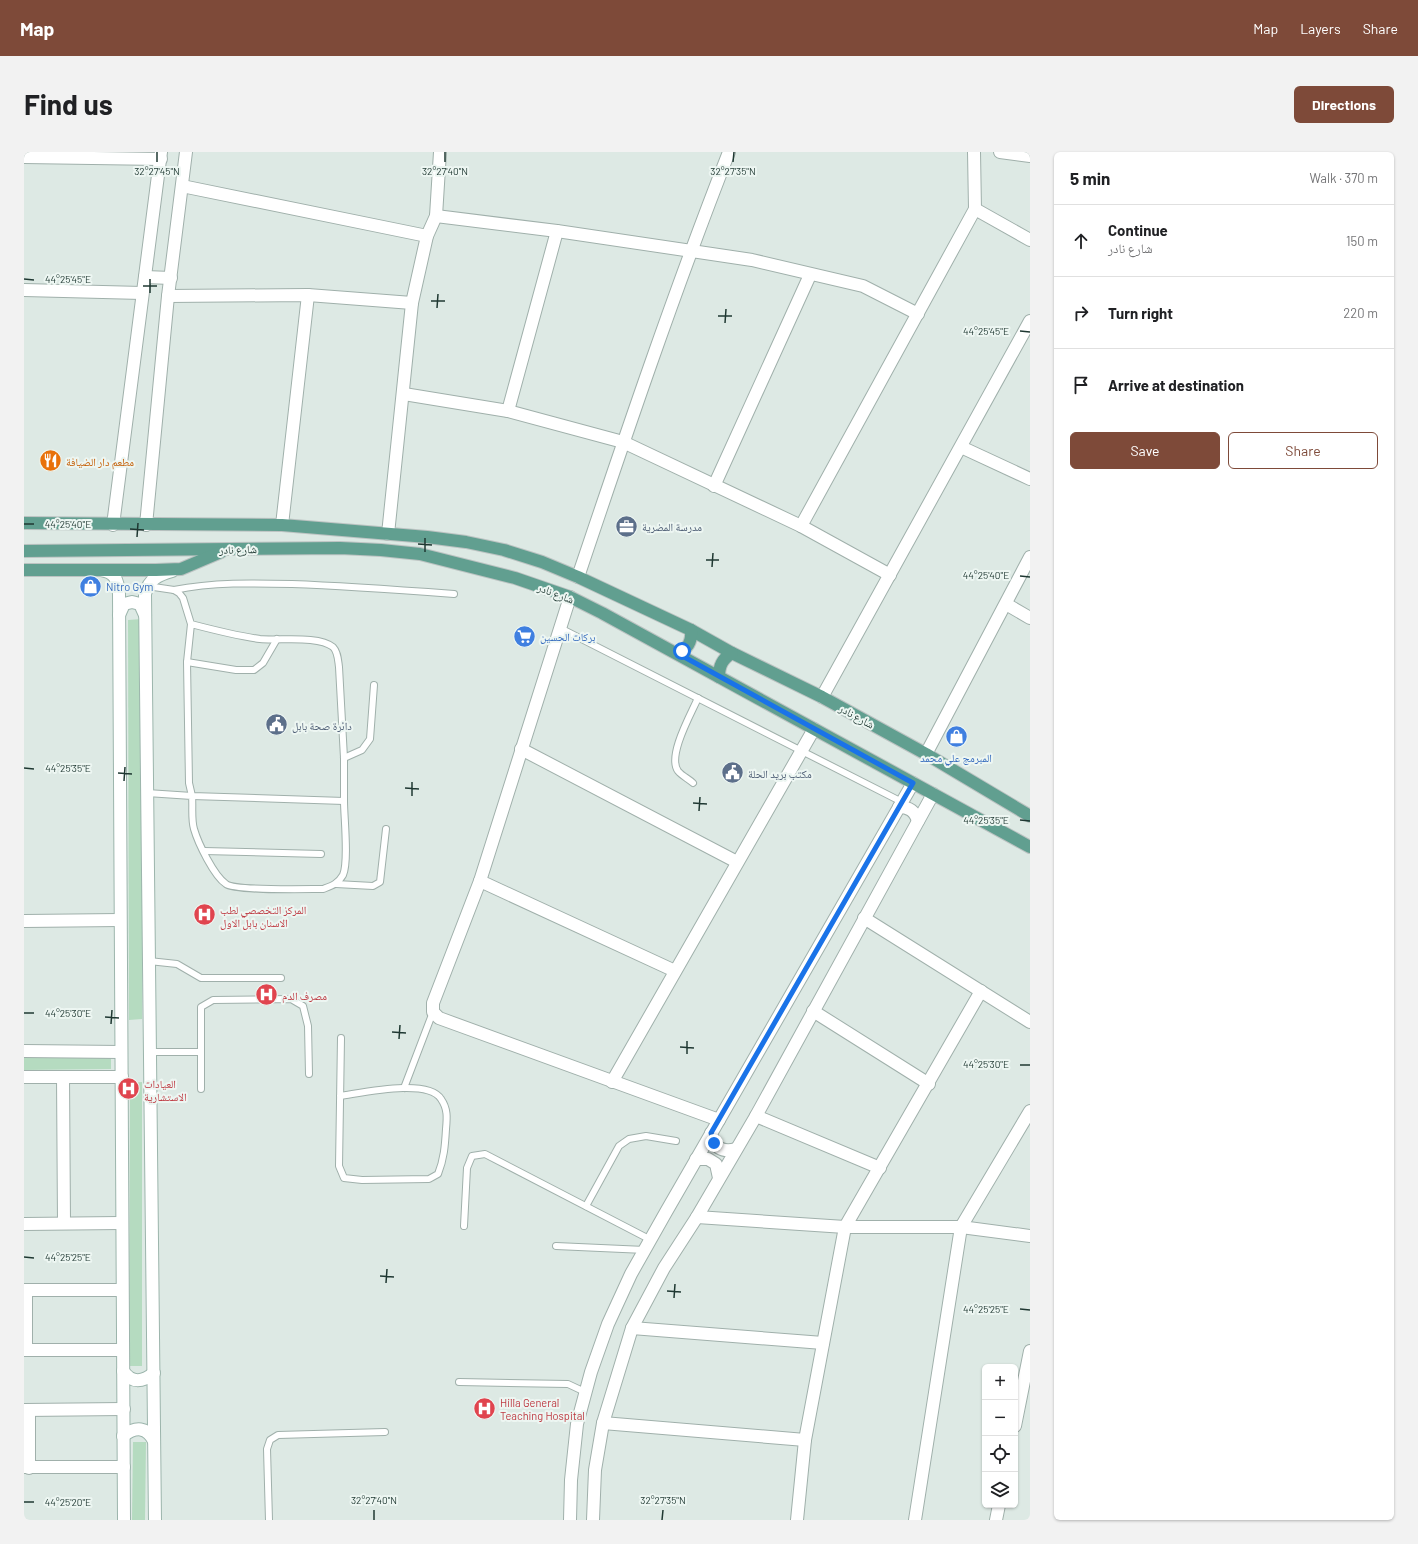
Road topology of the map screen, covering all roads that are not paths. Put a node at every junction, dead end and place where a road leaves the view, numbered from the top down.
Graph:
1 (186, 152) edge
2 (440, 152) edge
3 (729, 152) edge
4 (974, 152) edge
5 (1000, 152) edge
6 (161, 156) edge
7 (1030, 156) edge
8 (24, 157) edge
9 (182, 186) junction
10 (975, 209) junction
11 (436, 216) junction
12 (557, 231) junction
13 (427, 236) junction
14 (1030, 240) edge
15 (691, 250) junction
16 (810, 275) junction
17 (145, 277) junction
18 (171, 278) junction
19 (24, 290) edge
20 (142, 293) junction
21 (308, 295) junction
22 (168, 296) junction
23 (412, 303) junction
24 (918, 314) junction
25 (1030, 321) edge
26 (404, 394) junction
27 (508, 411) junction
28 (623, 442) junction
29 (961, 447) junction
30 (1030, 479) edge
31 (714, 486) junction
32 (24, 524) edge
33 (114, 525) junction
34 (146, 525) junction
35 (282, 525) junction
36 (801, 526) junction
37 (388, 534) junction
38 (240, 550) junction
39 (24, 551) edge
40 (1030, 557) edge
41 (100, 569) junction
42 (181, 569) junction
43 (24, 570) edge
44 (890, 575) junction
45 (578, 577) junction
46 (148, 586) junction
47 (174, 590) junction
48 (454, 594) dead end
49 (570, 597) junction
50 (1006, 604) junction
51 (118, 616) junction
52 (145, 616) junction
53 (1030, 618) edge
54 (191, 624) junction
55 (560, 628) junction
56 (691, 630) junction
57 (277, 639) junction
58 (677, 653) junction
59 (732, 653) junction
60 (187, 662) junction
61 (720, 677) junction
62 (374, 685) dead end
63 (822, 697) junction
64 (698, 698) junction
65 (814, 729) junction
66 (521, 749) junction
67 (801, 751) junction
68 (926, 754) junction
69 (344, 758) junction
70 (693, 783) dead end
71 (913, 783) junction
72 (147, 793) junction
73 (933, 794) junction
74 (192, 796) junction
75 (344, 800) junction
76 (901, 804) junction
77 (1030, 816) edge
78 (918, 821) junction
79 (386, 829) dead end
80 (1030, 847) edge
81 (204, 851) junction
82 (321, 854) dead end
83 (737, 862) junction
84 (480, 881) junction
85 (336, 884) junction
86 (864, 918) junction
87 (120, 920) junction
88 (24, 921) edge
89 (149, 961) junction
90 (675, 971) junction
91 (281, 978) dead end
92 (981, 992) junction
93 (813, 1011) junction
94 (433, 1012) junction
95 (1030, 1022) edge
96 (341, 1038) dead end
97 (24, 1051) edge
98 (121, 1052) junction
99 (150, 1052) junction
100 (201, 1052) junction
101 (308, 1074) dead end
102 (122, 1076) junction
103 (24, 1077) edge
104 (63, 1077) junction
105 (612, 1082) junction
106 (929, 1084) junction
107 (404, 1088) junction
108 (201, 1089) dead end
109 (340, 1096) junction
110 (1030, 1111) edge
111 (756, 1116) junction
112 (719, 1120) junction
113 (711, 1133) junction
114 (676, 1141) dead end
115 (736, 1149) junction
116 (696, 1159) junction
117 (880, 1168) junction
118 (719, 1178) junction
119 (586, 1206) junction
120 (697, 1217) junction
121 (64, 1223) junction
122 (24, 1224) edge
123 (121, 1224) junction
124 (464, 1226) dead end
125 (845, 1227) junction
126 (961, 1227) junction
127 (1030, 1236) edge
128 (651, 1240) junction
129 (556, 1246) dead end
130 (645, 1250) junction
131 (25, 1290) edge
132 (122, 1290) junction
133 (632, 1328) junction
134 (824, 1343) junction
135 (25, 1350) edge
136 (122, 1350) junction
137 (1030, 1351) edge
138 (123, 1371) junction
139 (154, 1373) junction
140 (459, 1382) dead end
141 (585, 1392) junction
142 (27, 1410) edge
143 (124, 1410) junction
144 (1018, 1411) edge
145 (602, 1423) junction
146 (385, 1432) dead end
147 (124, 1436) junction
148 (806, 1440) junction
149 (154, 1441) junction
150 (124, 1466) junction
151 (27, 1468) edge
152 (998, 1508) edge
153 (124, 1520) edge
154 (155, 1520) edge
155 (269, 1520) edge
156 (570, 1520) edge
157 (593, 1520) edge
158 (797, 1520) edge
159 (915, 1520) edge
160 (996, 1520) edge

1 - 9 street
2 - 11 street
3 - 15 street
4 - 10 street
5 - 7 street
6 - 8 street
6 - 17 street
9 - 13 street
9 - 18 street
10 - 14 street
10 - 24 street
11 - 12 street
11 - 13 street
12 - 15 street
12 - 27 street
13 - 23 street
15 - 16 street
15 - 28 street
16 - 24 street
16 - 31 street
17 - 18 street
17 - 20 street
18 - 22 street
19 - 20 street
20 - 33 street
21 - 22 street
21 - 23 street
21 - 35 street
22 - 34 street
23 - 26 street
24 - 36 street
25 - 29 street
26 - 27 street
26 - 37 street
27 - 28 street
28 - 31 street
28 - 45 street
29 - 30 street
29 - 44 street
31 - 36 street
32 - 33 main road, شارع نادر
33 - 34 main road, شارع نادر
34 - 35 main road, شارع نادر
35 - 37 main road, شارع نادر
36 - 44 street
37 - 45 main road, شارع نادر
38 - 39 main road, شارع نادر
38 - 42 main road
38 - 49 main road, شارع نادر
40 - 50 street
41 - 42 main road
41 - 43 main road
41 - 51 street
42 - 46 street
44 - 63 street
45 - 56 main road, شارع نادر
46 - 47 lane
46 - 52 street
47 - 48 lane
47 - 54 lane
49 - 55 street
49 - 58 main road, شارع نادر
50 - 53 street
50 - 68 street
51 - 52 street
51 - 87 street
52 - 72 street
54 - 57 lane
54 - 60 lane
55 - 64 lane
55 - 66 street
56 - 58 main road
56 - 59 main road, شارع نادر
57 - 60 lane
57 - 69 lane
58 - 61 main road, شارع نادر
59 - 61 main road
59 - 63 main road, شارع نادر
60 - 74 lane
61 - 65 main road, شارع نادر
62 - 69 lane
63 - 68 main road, شارع نادر
64 - 67 lane
64 - 70 lane
65 - 67 street
65 - 71 main road, شارع نادر
66 - 83 street
66 - 84 street
67 - 76 lane
67 - 83 street
68 - 77 main road, شارع نادر
69 - 75 lane
71 - 73 main road, شارع نادر
71 - 76 street
72 - 74 lane
72 - 89 street
73 - 78 street
73 - 80 main road, شارع نادر
74 - 75 lane
74 - 81 lane
75 - 85 lane
76 - 78 street
76 - 112 street
78 - 86 street
79 - 85 lane
81 - 82 lane
81 - 85 lane
83 - 90 street
84 - 90 street
84 - 94 street
86 - 92 street
86 - 93 street
87 - 88 street
87 - 98 street
89 - 91 lane
89 - 99 street
90 - 105 street
92 - 95 street
92 - 106 street
93 - 106 street
93 - 111 street
94 - 105 street
94 - 107 lane
96 - 109 lane
97 - 98 street
98 - 102 street
99 - 100 lane
99 - 139 street
100 - 101 lane
100 - 108 lane
102 - 104 street
102 - 123 street
103 - 104 street
104 - 121 street
105 - 112 street
106 - 117 street
107 - 109 lane
107 - 109 lane
110 - 126 street
111 - 115 street
111 - 117 street
112 - 113 street
113 - 115 street
113 - 116 street
114 - 119 lane
115 - 118 street
116 - 118 street
116 - 128 street
117 - 125 street
118 - 120 street
119 - 124 lane
119 - 128 lane
120 - 125 street
120 - 133 street
121 - 122 street
121 - 123 street
123 - 132 street
125 - 126 street
125 - 134 street
126 - 127 street
126 - 159 street
128 - 130 street
129 - 130 lane
130 - 141 street
131 - 132 street
131 - 135 street
132 - 136 street
133 - 134 street
133 - 145 street
134 - 148 street
135 - 136 street
136 - 138 street
137 - 144 street
138 - 139 street
138 - 143 street
139 - 149 street
140 - 141 lane
141 - 156 street
142 - 143 street
142 - 151 street
143 - 147 street
145 - 148 street
145 - 157 street
146 - 155 lane
147 - 149 street
147 - 150 street
148 - 158 street
149 - 154 street
150 - 151 street
150 - 153 street
152 - 160 street

